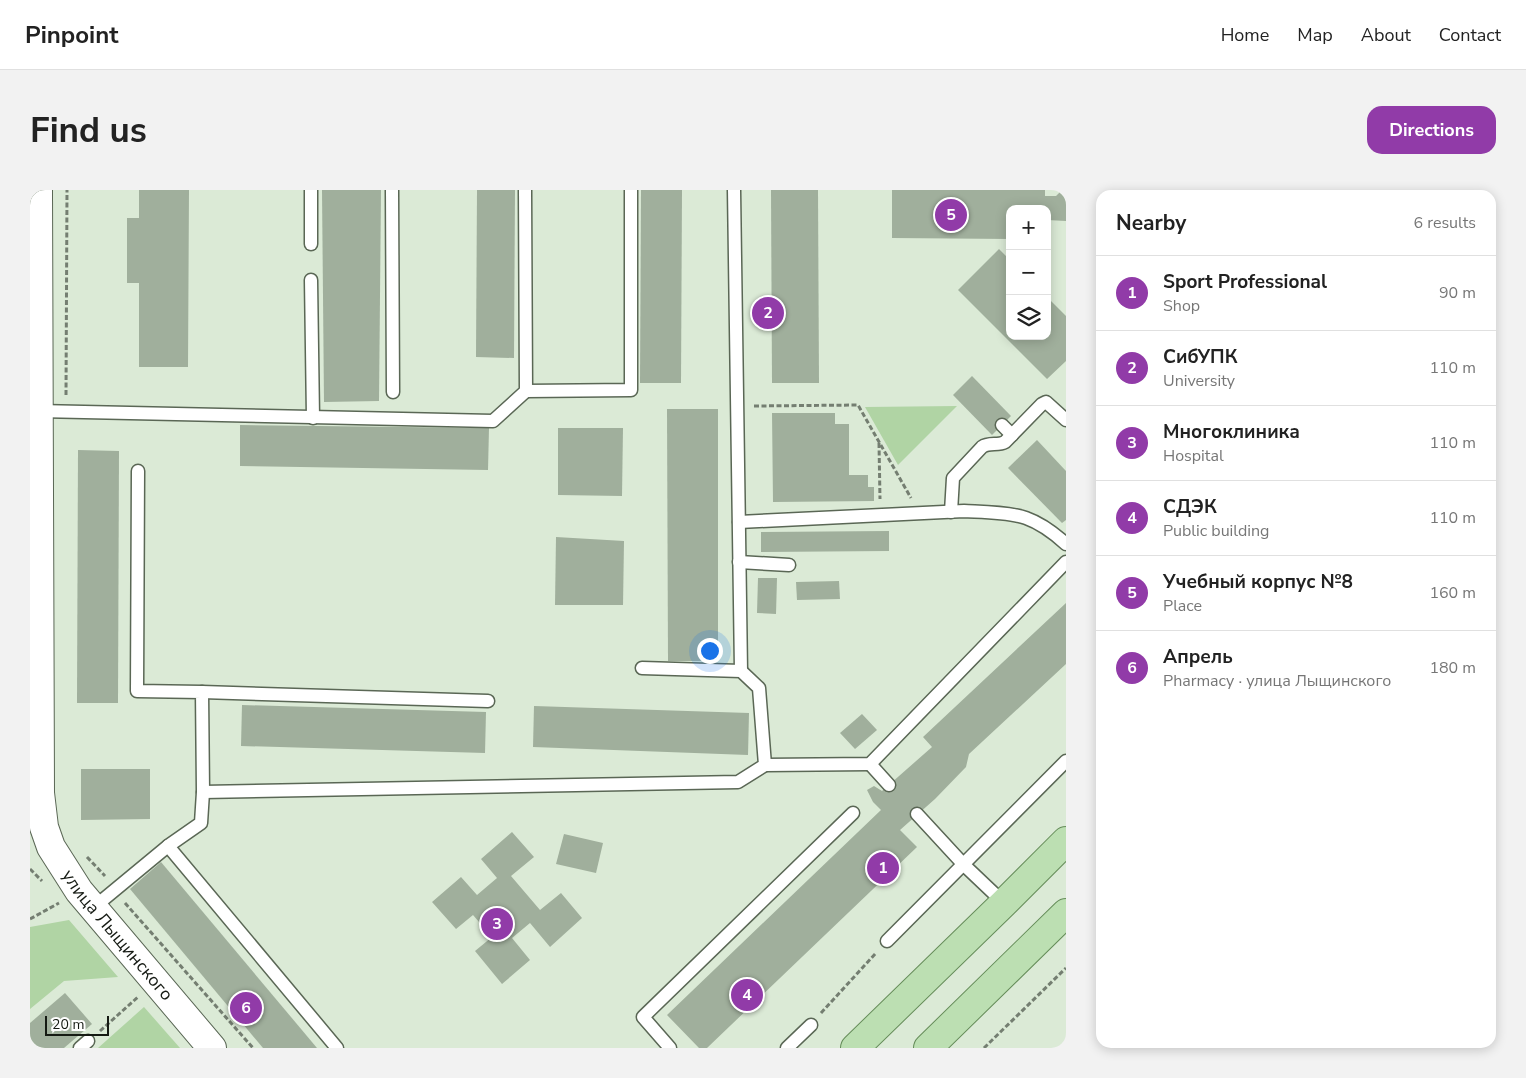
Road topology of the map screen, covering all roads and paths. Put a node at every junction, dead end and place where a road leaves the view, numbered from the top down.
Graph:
1 (38, 190) edge
2 (311, 190) edge
3 (392, 190) edge
4 (525, 190) edge
5 (631, 190) edge
6 (734, 190) edge
7 (311, 244) dead end
8 (311, 280) dead end
9 (526, 391) junction
10 (393, 392) dead end
11 (753, 406) dead end
12 (38, 411) junction
13 (313, 418) junction
14 (1066, 420) edge
15 (1002, 425) dead end
16 (1012, 435) junction
17 (880, 443) junction
18 (138, 471) dead end
19 (888, 499) dead end
20 (904, 499) dead end
21 (952, 512) junction
22 (739, 522) junction
23 (1066, 544) edge
24 (739, 562) junction
25 (1066, 562) edge
26 (789, 565) dead end
27 (642, 668) dead end
28 (741, 671) junction
29 (202, 692) junction
30 (488, 701) dead end
31 (1066, 761) edge
32 (870, 764) junction
33 (765, 765) junction
34 (890, 784) dead end
35 (203, 792) junction
36 (36, 811) edge
37 (853, 813) dead end
38 (917, 814) dead end
39 (1066, 841) edge
40 (168, 846) junction
41 (964, 864) junction
42 (61, 902) dead end
43 (1004, 903) junction
44 (93, 908) junction
45 (1066, 914) edge
46 (30, 919) edge
47 (887, 941) joint
48 (1066, 968) edge
49 (141, 995) dead end
50 (811, 1025) joint
51 (84, 1045) edge
52 (212, 1048) edge
53 (337, 1048) edge
54 (670, 1048) edge
55 (787, 1048) edge
56 (855, 1048) edge
57 (928, 1048) edge
58 (984, 1048) edge

1 - 12 street, улица Лыщинского
2 - 7 lane
3 - 10 lane
4 - 9 lane
5 - 9 lane
6 - 22 lane
8 - 13 lane
9 - 13 lane
11 - 17 path
12 - 13 lane
12 - 36 street, улица Лыщинского
14 - 16 lane
15 - 16 lane
16 - 21 lane
17 - 19 path
17 - 20 path
18 - 29 lane
21 - 22 lane
21 - 23 lane
22 - 24 lane
24 - 26 lane
24 - 28 lane
25 - 32 lane
27 - 28 lane
28 - 33 lane
29 - 30 lane
29 - 35 lane
31 - 41 lane
32 - 33 lane
32 - 34 lane
33 - 35 lane
35 - 40 lane
36 - 44 street, улица Лыщинского
37 - 54 lane
38 - 41 lane
39 - 43 main road
40 - 44 lane
40 - 53 lane
41 - 43 lane
41 - 47 lane
42 - 46 path
43 - 56 main road
44 - 52 street, улица Лыщинского
45 - 57 main road
47 - 50 path
48 - 58 path
49 - 51 path
50 - 55 lane

